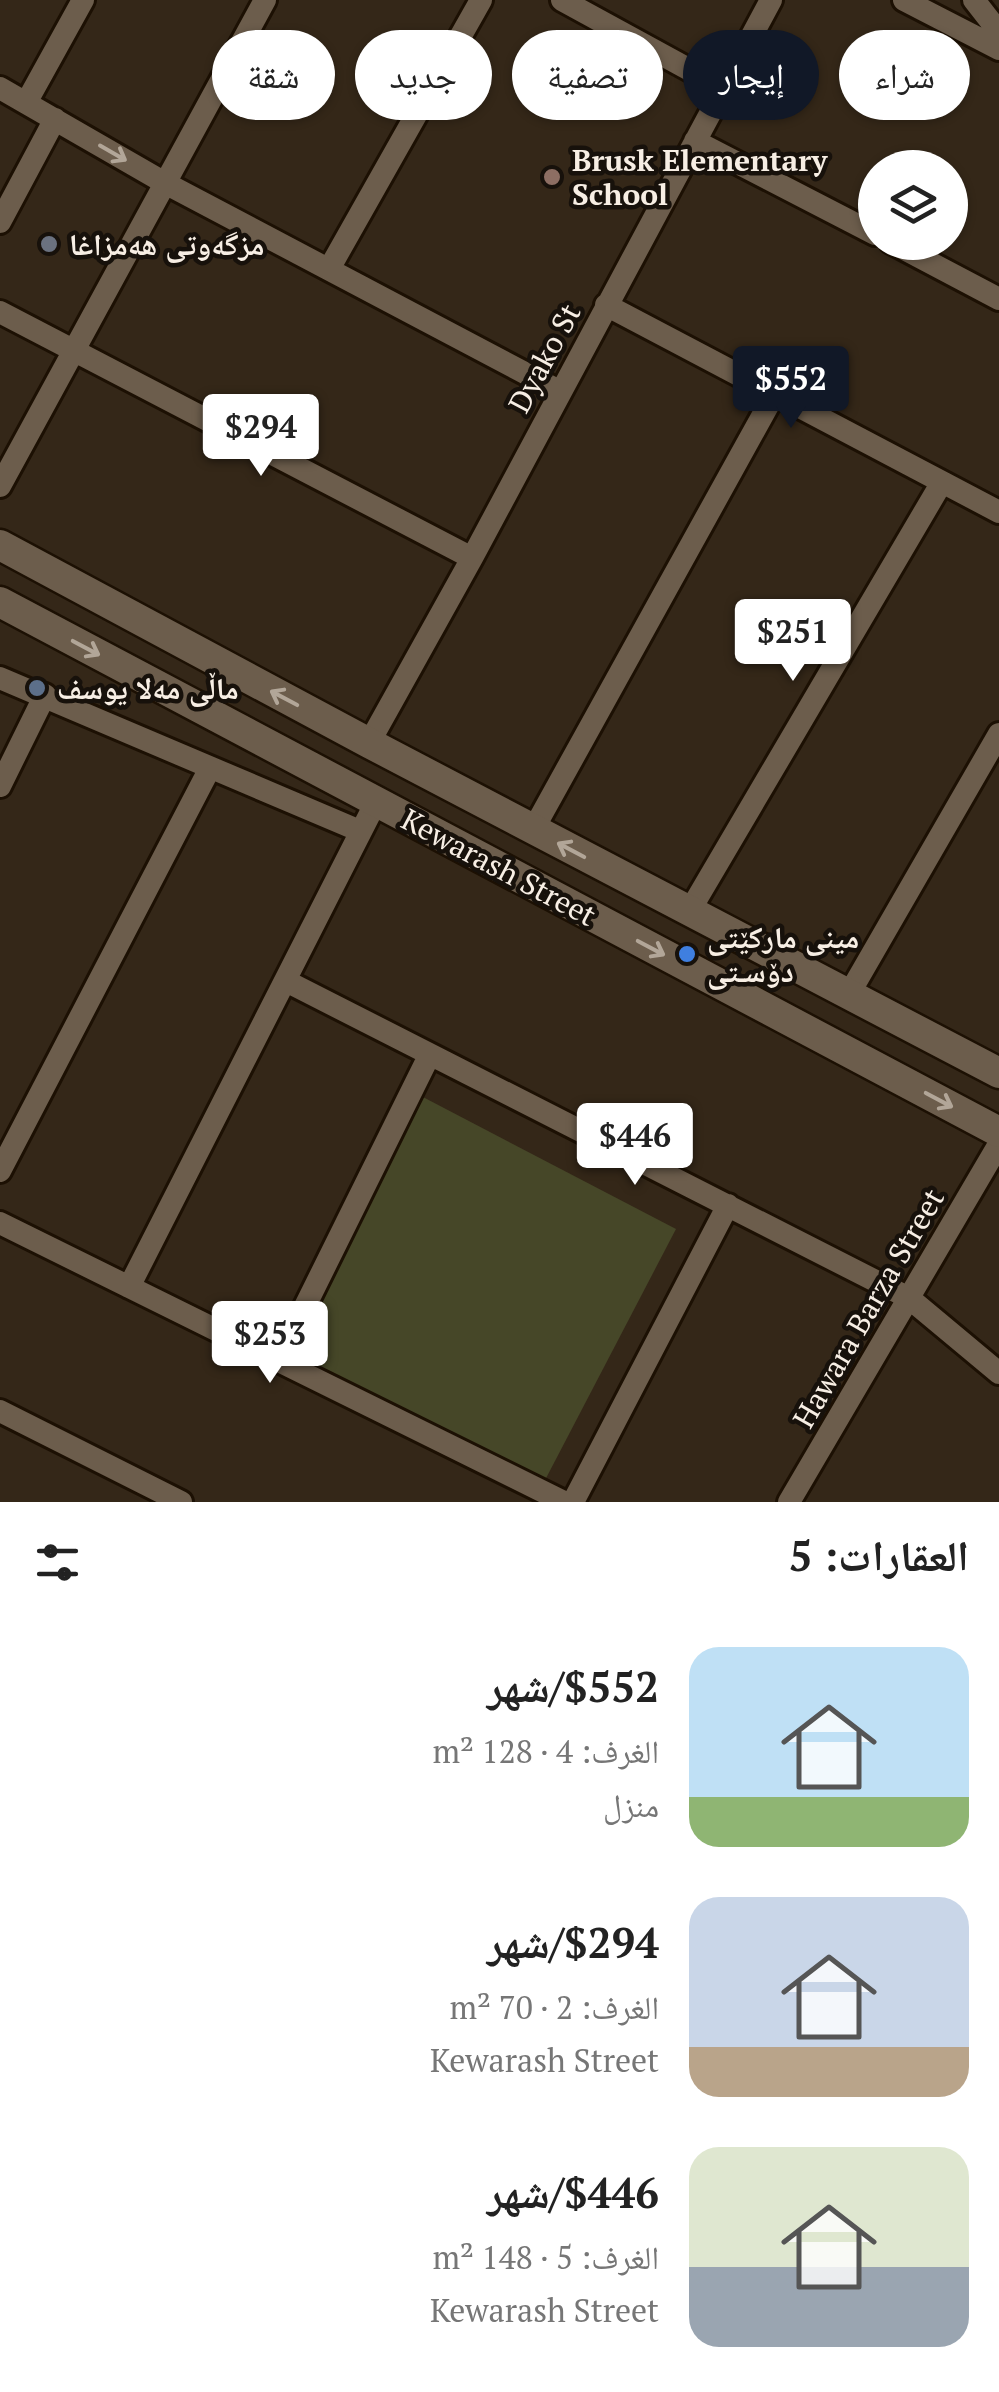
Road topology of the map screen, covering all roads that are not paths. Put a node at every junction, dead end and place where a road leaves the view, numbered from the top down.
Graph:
1 (84, 0) edge
2 (265, 0) edge
3 (481, 0) edge
4 (562, 0) edge
5 (771, 0) edge
6 (904, 0) edge
7 (974, 0) edge
8 (755, 30) edge
9 (999, 32) edge
10 (999, 49) edge
11 (683, 66) edge
12 (0, 88) edge
13 (26, 103) junction
14 (55, 120) junction
15 (706, 120) edge
16 (695, 141) junction
17 (166, 183) junction
18 (0, 222) edge
19 (858, 225) edge
20 (925, 260) edge
21 (328, 269) junction
22 (999, 299) edge
23 (606, 305) junction
24 (0, 312) edge
25 (73, 352) junction
26 (559, 391) junction
27 (775, 392) junction
28 (942, 482) junction
29 (0, 486) edge
30 (999, 512) edge
31 (0, 545) edge
32 (472, 558) junction
33 (0, 602) edge
34 (0, 678) edge
35 (46, 696) junction
36 (999, 734) edge
37 (369, 743) junction
38 (210, 768) junction
39 (0, 786) edge
40 (376, 802) junction
41 (533, 830) junction
42 (360, 831) junction
43 (690, 912) junction
44 (286, 981) junction
45 (849, 994) junction
46 (430, 1056) junction
47 (999, 1072) edge
48 (999, 1132) edge
49 (999, 1144) edge
50 (0, 1171) edge
51 (728, 1205) junction
52 (0, 1223) edge
53 (128, 1287) junction
54 (909, 1298) junction
55 (278, 1361) junction
56 (999, 1373) edge
57 (0, 1411) edge
58 (181, 1502) edge
59 (564, 1502) edge
60 (573, 1502) edge
61 (789, 1502) edge

1 - 13 street
2 - 17 street
3 - 21 street
4 - 11 street
5 - 8 street, Dyako St
6 - 10 street
7 - 9 street
12 - 13 street
13 - 14 street
14 -> 17 street
14 - 18 street
15 - 16 street, Dyako St
16 - 19 street
16 - 23 street, Dyako St
17 - 21 street
17 - 25 street
20 - 22 street
21 - 26 street
23 - 26 street, Dyako St
23 - 27 street
24 - 25 street
25 - 29 street
25 - 32 street
26 - 32 street, Dyako St
27 - 28 street
27 - 41 street
28 - 30 street
28 - 43 street
37 -> 31 main road, Kewarash Street
32 - 37 street, Dyako St
33 -> 40 main road, Kewarash Street
34 - 35 street
35 - 38 street
35 - 39 street
36 - 45 street
37 - 41 main road, Kewarash Street
38 - 42 street
38 - 50 street
40 - 42 street
40 -> 48 main road, Kewarash Street
43 -> 41 main road, Kewarash Street
42 - 44 street
43 - 45 main road, Kewarash Street
44 - 46 street
44 - 53 street
45 - 47 main road, Kewarash Street
46 - 51 street
46 - 55 street
49 - 54 street, Hawara Barza Street
51 - 54 street
51 - 60 street
52 - 53 street
53 - 55 street
54 - 56 street
54 - 61 street, Hawara Barza Street
55 - 59 street
57 - 58 street

